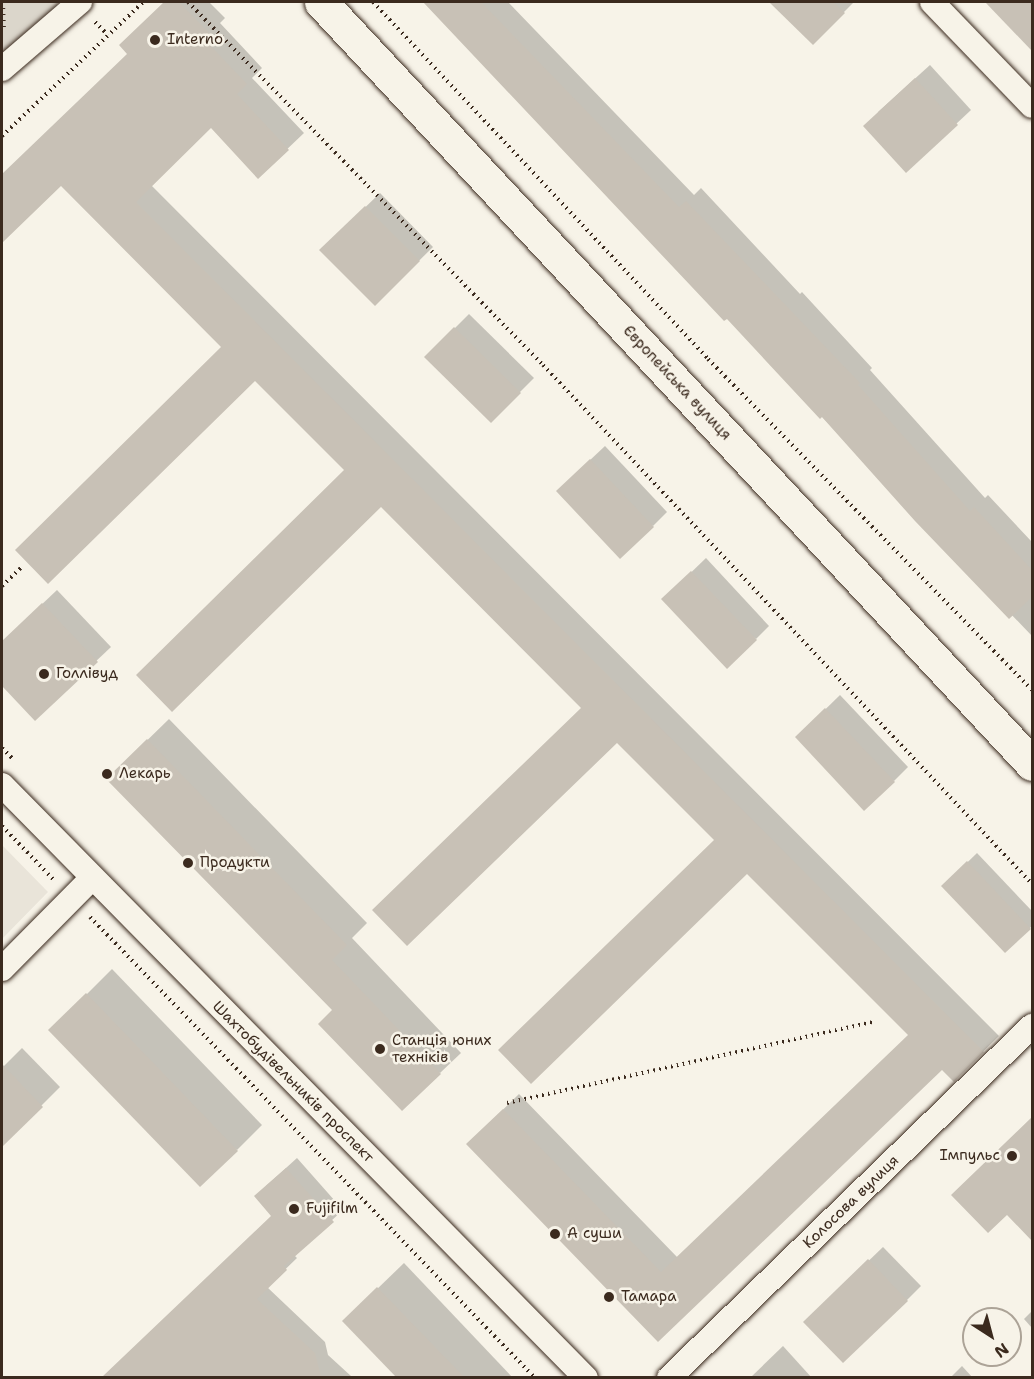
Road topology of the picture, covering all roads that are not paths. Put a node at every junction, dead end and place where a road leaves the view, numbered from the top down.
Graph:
1 (321, 2) edge
2 (932, 2) edge
3 (72, 6) edge
4 (2, 69) edge
5 (1032, 106) edge
6 (1032, 764) edge
7 (2, 785) edge
8 (92, 878) junction
9 (2, 969) edge
10 (1032, 1026) edge
11 (586, 1377) edge
12 (669, 1377) edge

1 - 6 street, Європейська вулиця
2 - 5 street
3 - 4 street
7 - 8 street, Шахтобудівельників проспект
8 - 9 street
8 - 11 street, Шахтобудівельників проспект
10 - 12 street, Колосова вулиця

